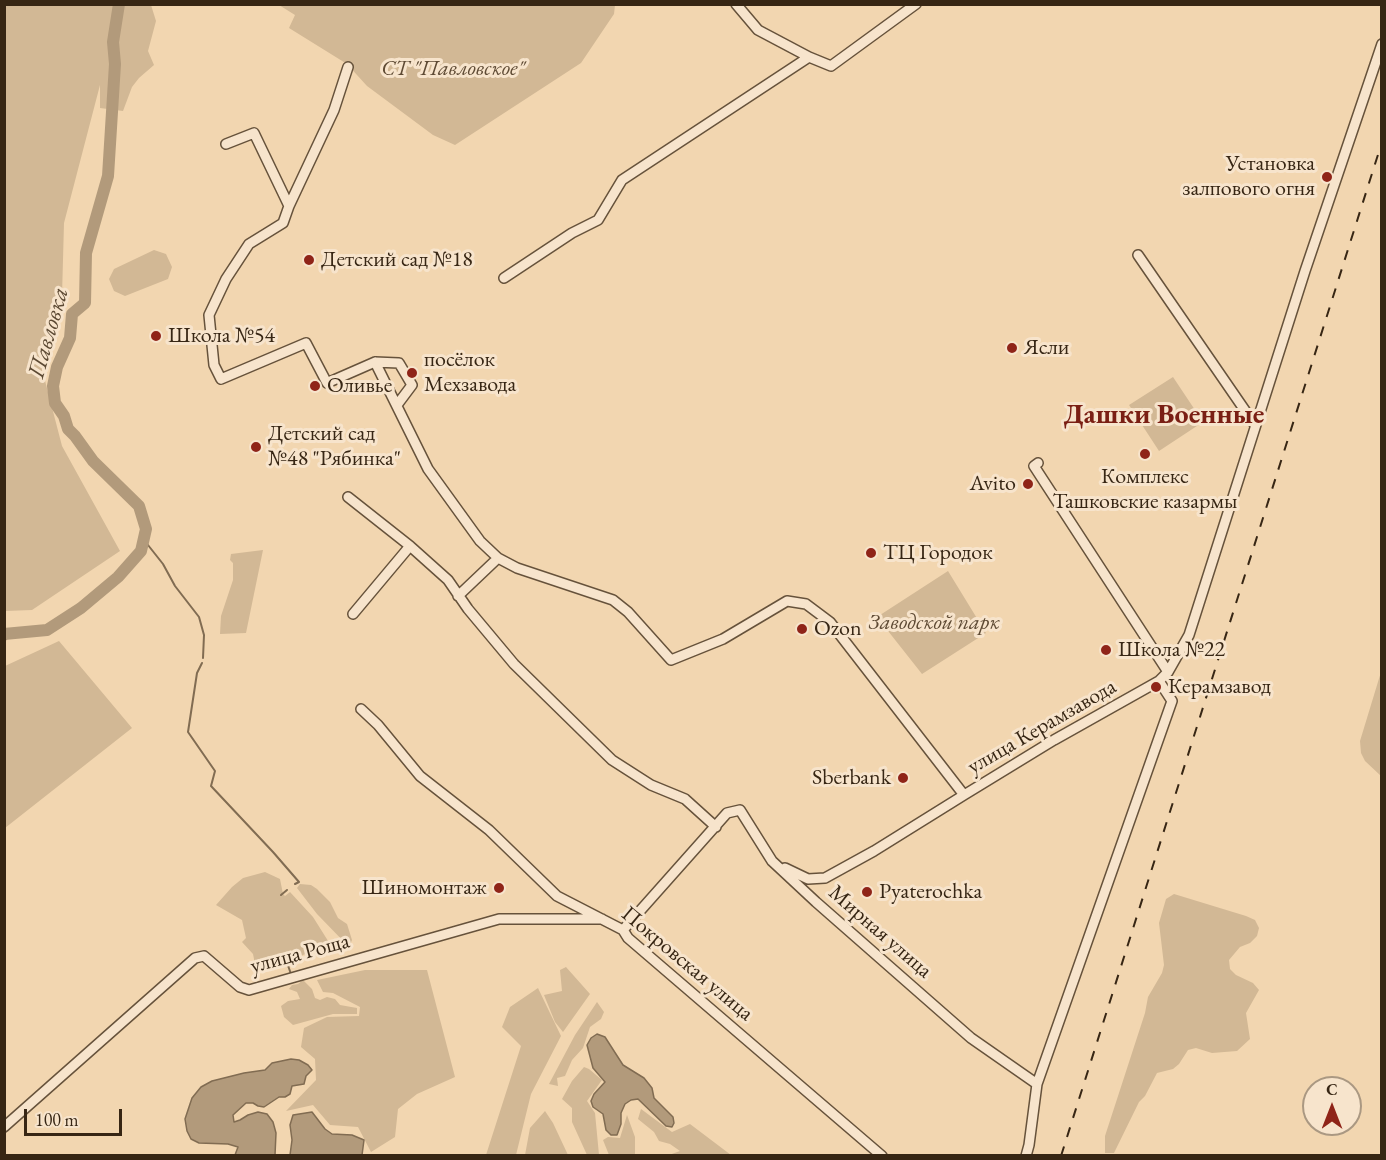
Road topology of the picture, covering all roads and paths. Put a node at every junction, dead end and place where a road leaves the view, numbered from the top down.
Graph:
1 (736, 4) edge
2 (916, 4) edge
3 (1382, 44) edge
4 (809, 57) junction
5 (348, 67) dead end
6 (226, 144) dead end
7 (289, 206) junction
8 (1138, 255) dead end
9 (504, 278) dead end
10 (375, 362) junction
11 (397, 405) junction
12 (1255, 425) junction
13 (1038, 463) dead end
14 (348, 497) dead end
15 (410, 546) junction
16 (498, 558) junction
17 (458, 596) junction
18 (353, 614) dead end
19 (1168, 672) junction
20 (1159, 681) junction
21 (361, 709) dead end
22 (964, 795) junction
23 (716, 826) junction
24 (776, 864) junction
25 (604, 919) junction
26 (623, 930) junction
27 (1037, 1084) junction
28 (4, 1126) edge
29 (882, 1155) edge
30 (1026, 1155) edge

1 - 4 street
2 - 4 street
3 - 12 street, улица Керамзавода
4 - 9 street
5 - 7 street
6 - 7 street
7 - 10 street
8 - 12 street
10 - 11 street
10 - 11 street
11 - 16 street
12 - 19 street, улица Керамзавода
13 - 19 street
14 - 15 street
15 - 17 street
15 - 18 street
16 - 17 street
16 - 22 street, улица Керамзавода
17 - 23 street
19 - 20 street, улица Керамзавода
20 - 22 street, улица Керамзавода
20 - 27 street
21 - 25 street, Покровская улица
22 - 24 street, улица Керамзавода
23 - 24 street, Мирная улица
23 - 26 street, Мирная улица
24 - 27 street, Мирная улица
25 - 26 street, Покровская улица
25 - 28 street, улица Роща
26 - 29 street, Покровская улица
27 - 30 street

